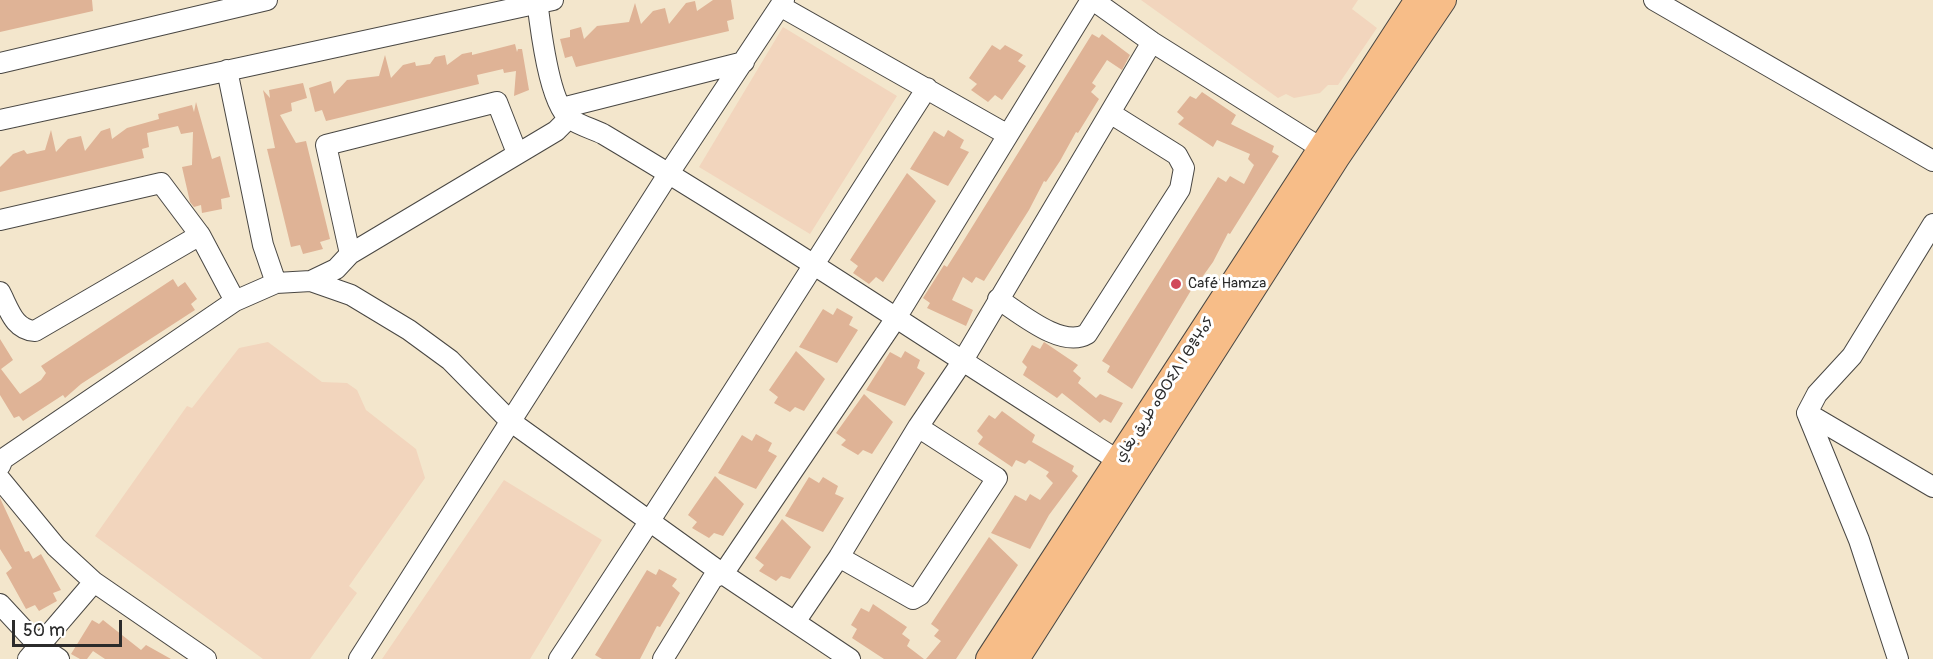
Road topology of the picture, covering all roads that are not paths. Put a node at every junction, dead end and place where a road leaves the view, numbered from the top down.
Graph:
1 (267, 0) edge
2 (1092, 0) edge
3 (1418, 0) edge
4 (1443, 0) edge
5 (1654, 0) edge
6 (542, 1) edge
7 (782, 3) edge
8 (219, 5) edge
9 (1152, 42) junction
10 (744, 62) junction
11 (0, 63) edge
12 (227, 70) junction
13 (927, 88) junction
14 (565, 113) junction
15 (1110, 113) junction
16 (0, 120) edge
17 (1008, 135) junction
18 (517, 153) junction
19 (1328, 153) junction
20 (1933, 161) edge
21 (669, 173) junction
22 (0, 220) edge
23 (1933, 224) edge
24 (200, 235) junction
25 (350, 254) junction
26 (814, 262) junction
27 (311, 281) junction
28 (276, 283) junction
29 (0, 292) edge
30 (998, 299) junction
31 (234, 301) junction
32 (896, 318) junction
33 (962, 362) junction
34 (1807, 413) junction
35 (510, 421) junction
36 (918, 426) junction
37 (1119, 461) junction
38 (0, 466) edge
39 (0, 479) edge
40 (1933, 487) edge
41 (652, 522) junction
42 (839, 557) junction
43 (723, 574) junction
44 (94, 582) junction
45 (0, 604) edge
46 (795, 622) junction
47 (33, 652) edge
48 (59, 659) edge
49 (206, 659) edge
50 (359, 659) edge
51 (559, 659) edge
52 (663, 659) edge
53 (850, 659) edge
54 (990, 659) edge
55 (1016, 659) edge
56 (1898, 659) edge

1 - 8 street
2 - 9 street
2 - 17 street
3 - 19 main road, طريق بغاي ⴰⴱⵔⵉⴷ ⵏ ⴱⴻⵖⴰⵢ
4 - 19 main road, طريق بغاي ⴰⴱⵔⵉⴷ ⵏ ⴱⴻⵖⴰⵢ
5 - 20 street
6 - 12 street
6 - 14 street
7 - 10 street
7 - 13 street
8 - 11 street
9 - 15 street
9 - 19 street
10 - 14 street
10 - 21 street
12 - 16 street
12 - 28 street
13 - 17 street
13 - 26 street
14 - 18 street
14 - 21 street
15 - 30 street
15 - 30 street
17 - 32 street
18 - 25 street
18 - 25 street
19 - 37 main road, طريق بغاي ⴰⴱⵔⵉⴷ ⵏ ⴱⴻⵖⴰⵢ
19 - 55 main road, طريق بغاي ⴰⴱⵔⵉⴷ ⵏ ⴱⴻⵖⴰⵢ
21 - 26 street
21 - 35 street
22 - 24 street
23 - 34 street
24 - 29 street
24 - 31 street
25 - 27 street
26 - 32 street
26 - 41 street
27 - 28 street
27 - 35 street
28 - 31 street
30 - 33 street
31 - 38 street
32 - 33 street
32 - 43 street
33 - 36 street
33 - 37 street
34 - 40 street
34 - 56 street
35 - 41 street
35 - 50 street
36 - 42 street
36 - 42 street
37 - 54 main road, طريق بغاي ⴰⴱⵔⵉⴷ ⵏ ⴱⴻⵖⴰⵢ
39 - 44 street
41 - 43 street
41 - 51 street
42 - 46 street
43 - 46 street
43 - 52 street
44 - 47 street
44 - 49 street
45 - 47 street
46 - 53 street
47 - 48 street

